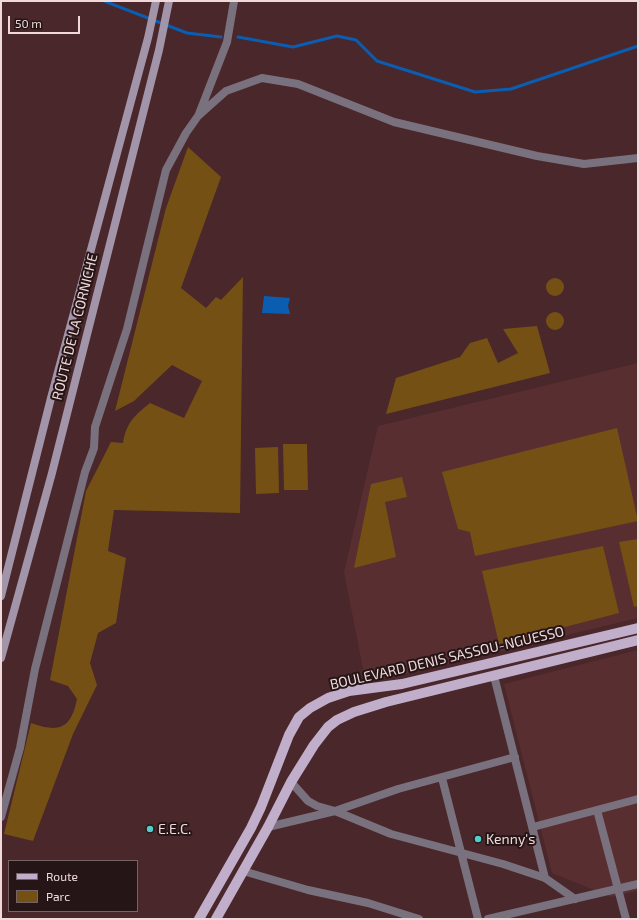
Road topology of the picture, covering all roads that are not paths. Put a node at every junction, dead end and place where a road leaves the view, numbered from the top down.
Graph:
1 (156, 1) edge
2 (169, 1) edge
3 (234, 1) edge
4 (198, 116) junction
5 (638, 158) edge
6 (1, 596) edge
7 (638, 628) edge
8 (638, 640) edge
9 (1, 658) edge
10 (494, 676) junction
11 (515, 757) junction
12 (442, 778) junction
13 (291, 782) junction
14 (638, 800) edge
15 (597, 810) junction
16 (335, 811) junction
17 (1, 817) edge
18 (268, 827) junction
19 (533, 827) junction
20 (461, 852) junction
21 (243, 871) junction
22 (545, 878) junction
23 (638, 884) edge
24 (618, 889) junction
25 (575, 899) junction
26 (199, 919) edge
27 (216, 919) edge
28 (419, 919) edge
29 (478, 919) edge
30 (488, 919) edge
31 (626, 919) edge

1 - 6 main road, ROUTE DE LA CORNICHE
2 - 9 main road, ROUTE DE LA CORNICHE
3 - 4 street
4 - 5 street
4 - 17 street
7 - 26 main road, BOULEVARD DENIS SASSOU-NGUESSO
8 - 10 main road, BOULEVARD DENIS SASSOU-NGUESSO
10 - 11 street
10 - 13 main road, BOULEVARD DENIS SASSOU-NGUESSO
11 - 12 street
11 - 19 street
12 - 16 street
12 - 20 street
13 - 16 street
13 - 18 main road, BOULEVARD DENIS SASSOU-NGUESSO
14 - 15 street
15 - 19 street
15 - 24 street
16 - 18 street
16 - 20 street
18 - 21 main road, BOULEVARD DENIS SASSOU-NGUESSO
19 - 22 street
20 - 22 street
20 - 29 street
21 - 27 main road, BOULEVARD DENIS SASSOU-NGUESSO
21 - 28 street
22 - 25 street
23 - 24 street
24 - 25 street
24 - 31 street
25 - 30 street

